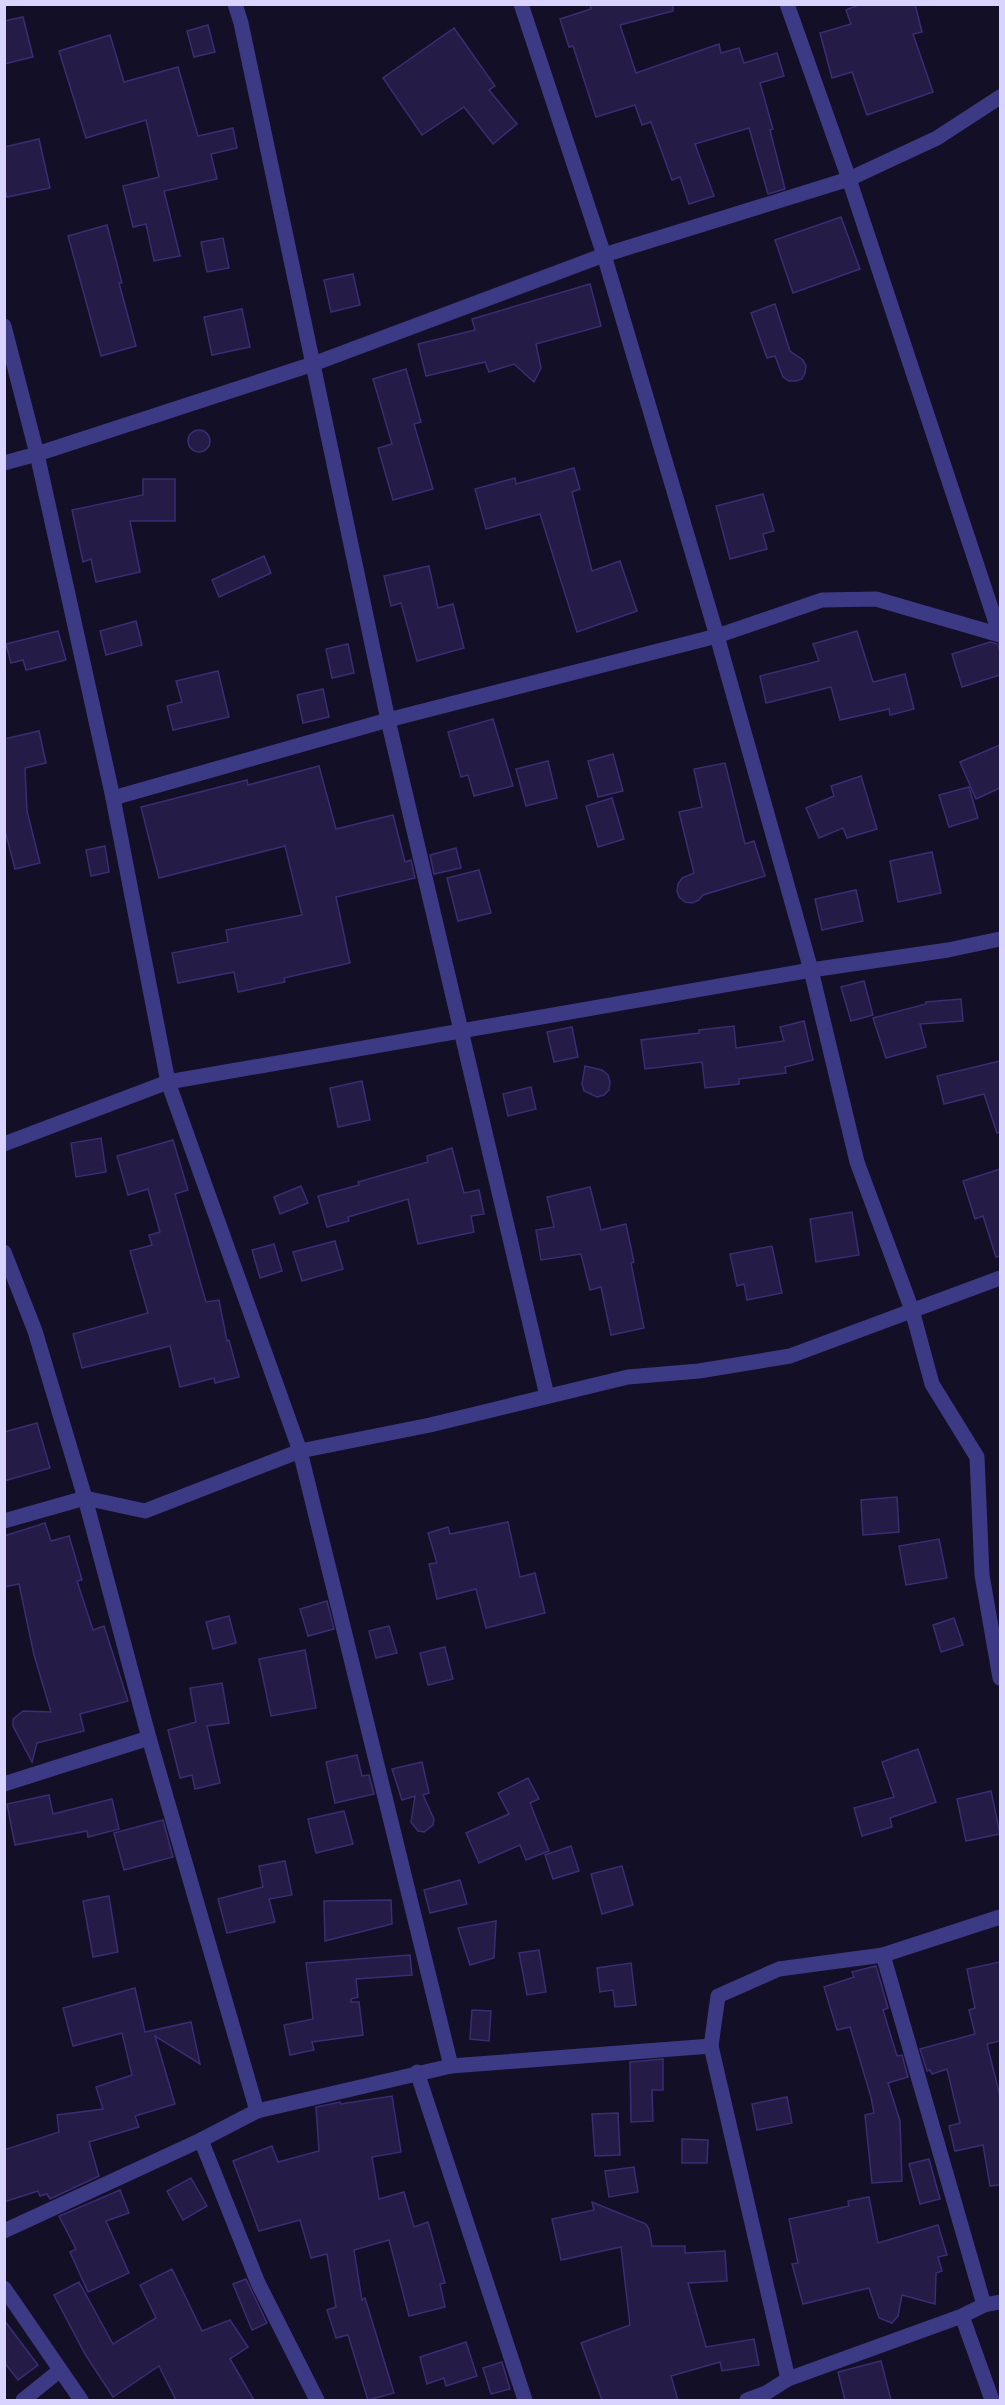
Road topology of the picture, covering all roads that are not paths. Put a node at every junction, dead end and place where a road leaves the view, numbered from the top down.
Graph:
1 (235, 4) edge
2 (521, 4) edge
3 (787, 4) edge
4 (1000, 97) edge
5 (849, 179) junction
6 (604, 255) junction
7 (4, 326) edge
8 (313, 364) junction
9 (37, 454) junction
10 (4, 463) edge
11 (1000, 635) edge
12 (717, 636) junction
13 (388, 720) junction
14 (113, 798) junction
15 (1000, 939) edge
16 (811, 970) junction
17 (461, 1032) junction
18 (168, 1082) junction
19 (4, 1144) edge
20 (4, 1252) edge
21 (1000, 1278) edge
22 (912, 1310) junction
23 (548, 1396) junction
24 (300, 1450) junction
25 (85, 1498) junction
26 (4, 1521) edge
27 (1000, 1678) edge
28 (150, 1738) junction
29 (4, 1784) edge
30 (1000, 1917) edge
31 (883, 1955) junction
32 (711, 2046) junction
33 (451, 2066) junction
34 (417, 2072) junction
35 (257, 2111) junction
36 (201, 2140) junction
37 (4, 2231) edge
38 (4, 2288) edge
39 (1000, 2302) edge
40 (984, 2305) junction
41 (962, 2316) junction
42 (59, 2371) junction
43 (788, 2379) junction
44 (767, 2397) edge
45 (22, 2400) edge
46 (81, 2400) edge
47 (317, 2400) edge
48 (525, 2400) edge
49 (747, 2400) edge
50 (992, 2400) edge

1 - 8 street
2 - 6 street
3 - 5 street
4 - 5 street
5 - 6 street
5 - 11 street
6 - 8 street
6 - 12 street
7 - 9 street
8 - 9 street
8 - 13 street
9 - 10 street
9 - 14 street
11 - 12 street
12 - 13 street
12 - 16 street
13 - 14 street
13 - 17 street
14 - 18 street
15 - 16 street
16 - 17 street
16 - 22 street
17 - 18 street
17 - 23 street
18 - 19 street
18 - 24 street
20 - 25 street
21 - 22 street
22 - 23 street
22 - 27 street
23 - 24 street
24 - 25 street
24 - 33 street
25 - 26 street
25 - 28 street
28 - 29 street
28 - 35 street
30 - 31 street
31 - 32 street
31 - 40 street
32 - 33 street
32 - 43 street
33 - 34 street
34 - 35 street
34 - 48 street
35 - 36 street
36 - 37 street
36 - 47 street
38 - 42 street
39 - 40 street
40 - 41 street
41 - 43 street
41 - 50 street
42 - 45 street
42 - 46 street
43 - 44 street
44 - 49 street

